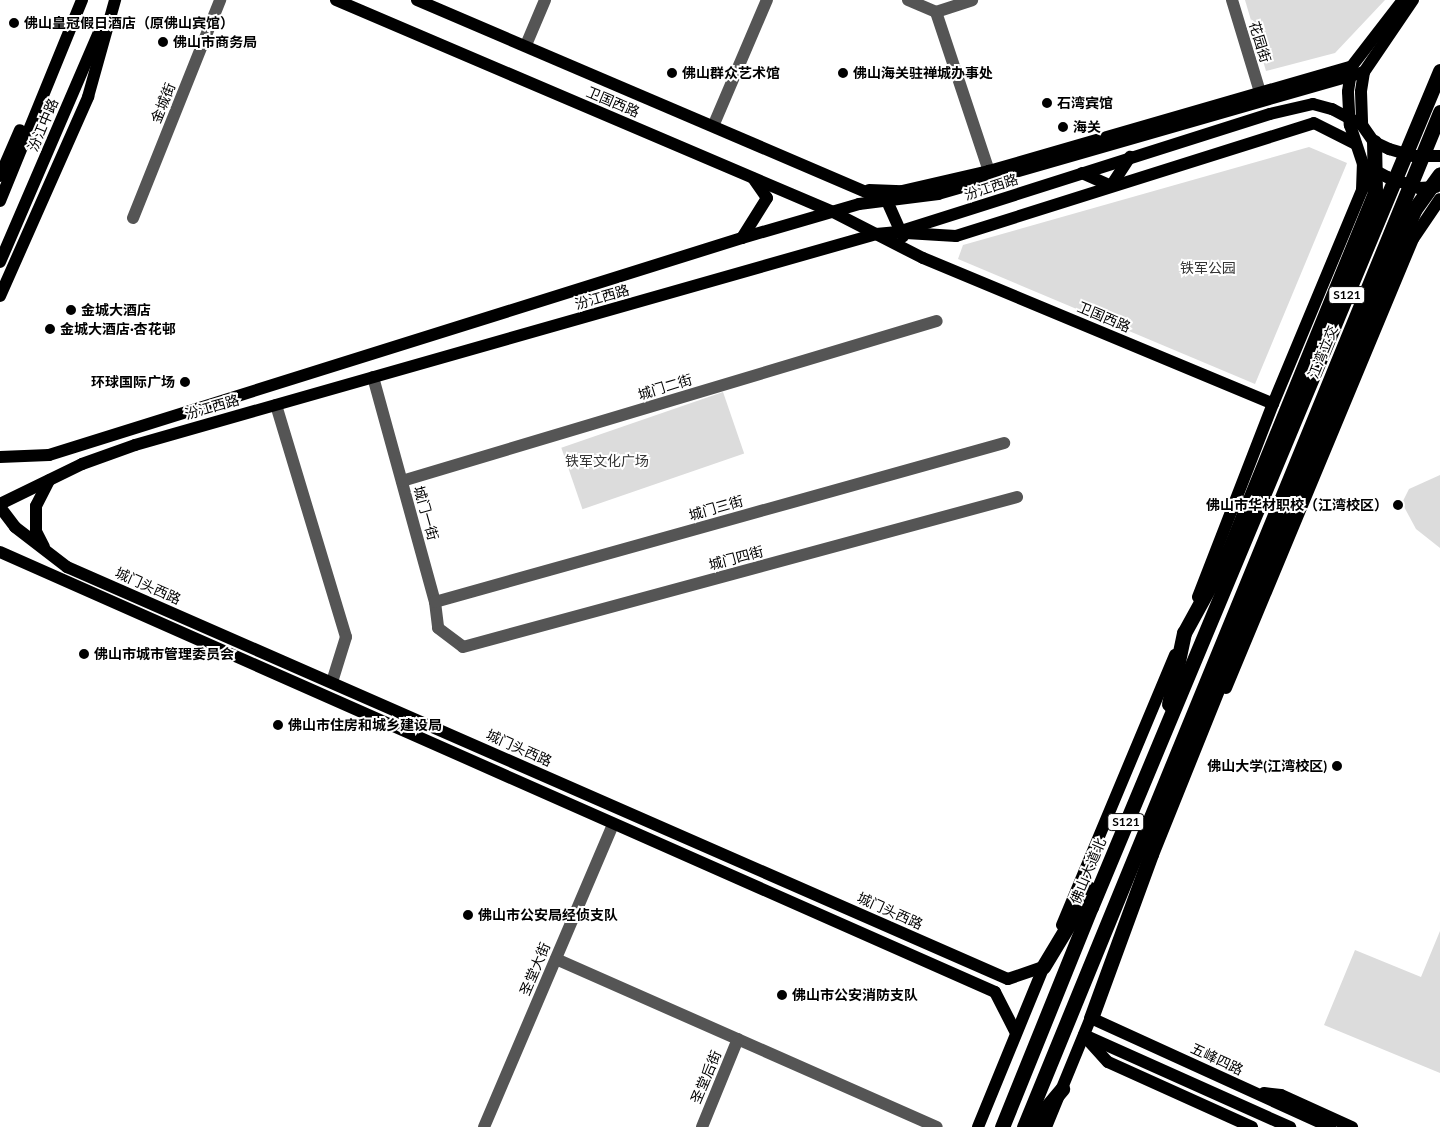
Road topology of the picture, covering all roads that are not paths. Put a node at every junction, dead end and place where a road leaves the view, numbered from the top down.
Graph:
1 (82, 0) edge
2 (114, 0) edge
3 (220, 0) edge
4 (336, 0) edge
5 (418, 0) edge
6 (545, 0) edge
7 (767, 0) edge
8 (908, 0) edge
9 (972, 0) edge
10 (1232, 0) edge
11 (1403, 0) edge
12 (1413, 0) edge
13 (936, 12) junction
14 (526, 45) junction
15 (56, 64) junction
16 (1352, 66) junction
17 (1440, 71) edge
18 (1364, 72) junction
19 (1260, 92) junction
20 (1440, 112) edge
21 (714, 124) junction
22 (1362, 125) junction
23 (1374, 142) junction
24 (1356, 144) junction
25 (1440, 156) edge
26 (1130, 157) junction
27 (1364, 164) junction
28 (989, 171) junction
29 (1082, 173) junction
30 (1440, 174) edge
31 (0, 176) edge
32 (753, 178) junction
33 (981, 182) junction
34 (1111, 186) junction
35 (1440, 187) edge
36 (862, 190) junction
37 (1375, 192) junction
38 (1359, 197) junction
39 (1440, 199) edge
40 (0, 201) edge
41 (887, 201) junction
42 (1414, 210) junction
43 (833, 212) junction
44 (133, 218) dead end
45 (1426, 221) junction
46 (898, 232) junction
47 (876, 234) junction
48 (742, 238) junction
49 (923, 258) junction
50 (0, 262) edge
51 (0, 296) edge
52 (937, 321) dead end
53 (373, 377) junction
54 (1273, 404) junction
55 (276, 405) junction
56 (1004, 443) dead end
57 (0, 456) edge
58 (49, 480) junction
59 (402, 481) junction
60 (1017, 497) dead end
61 (0, 505) edge
62 (45, 550) junction
63 (0, 552) edge
64 (435, 602) junction
65 (1184, 633) junction
66 (463, 647) joint
67 (332, 682) junction
68 (1162, 738) junction
69 (613, 824) junction
70 (1118, 842) junction
71 (556, 959) junction
72 (1043, 967) junction
73 (1091, 1018) junction
74 (1016, 1033) junction
75 (1084, 1035) junction
76 (738, 1039) junction
77 (1062, 1089) junction
78 (1251, 1091) junction
79 (484, 1127) edge
80 (702, 1127) edge
81 (937, 1127) edge
82 (978, 1127) edge
83 (1002, 1127) edge
84 (1024, 1127) edge
85 (1030, 1127) edge
86 (1046, 1127) edge
87 (1252, 1127) edge
88 (1290, 1127) edge
89 (1330, 1127) edge
90 (1352, 1127) edge

1 - 15 main road, 汾江中路
2 - 50 main road, 汾江中路
2 - 51 main road
3 - 44 street, 金城街
4 - 32 main road, 卫国西路
5 - 14 main road, 卫国西路
6 - 14 street
7 - 21 street
8 - 13 street
9 - 13 street
10 - 19 street, 花园街
11 - 16 main road
12 - 18 main road
13 - 28 street
14 - 21 main road, 卫国西路
15 - 31 main road
15 - 40 main road, 汾江中路
16 - 19 main road
16 - 24 main road
17 - 68 highway, 佛山大道北 / S121
18 - 22 main road
18 - 33 main road, 汾江西路
19 - 28 main road
20 - 84 highway, 江湾立交 / S121
21 - 36 main road, 卫国西路
22 - 23 main road
22 - 26 main road, 汾江西路
23 - 25 main road
23 - 37 highway
24 - 27 main road
24 - 34 main road
26 - 29 main road, 汾江西路
26 - 34 main road
27 - 35 main road
27 - 38 main road
28 - 33 main road
28 - 36 main road
29 - 34 main road
29 - 46 main road, 汾江西路
30 - 42 highway
32 - 43 main road, 卫国西路
32 - 48 main road
33 - 41 main road, 汾江西路
34 - 46 main road
36 - 41 main road, 卫国西路
37 - 42 highway
37 - 65 highway
38 - 45 main road
38 - 54 main road
39 - 45 main road
41 - 43 main road, 汾江西路
41 - 46 main road
42 - 73 highway
43 - 47 main road, 卫国西路
43 - 48 main road, 汾江西路
45 - 73 main road
46 - 47 main road, 汾江西路
46 - 49 main road
47 - 49 main road, 卫国西路
47 - 53 main road, 汾江西路
48 - 57 main road, 汾江西路
49 - 54 main road, 卫国西路
52 - 59 street, 城门二街
53 - 55 main road, 汾江西路
53 - 59 street, 城门一街
54 - 65 main road
55 - 58 main road, 汾江西路
55 - 67 street
56 - 64 street, 城门三街
58 - 61 main road, 汾江西路
58 - 62 main road
59 - 64 street, 城门一街
60 - 66 street, 城门四街
61 - 62 main road, 城门头西路
62 - 67 main road, 城门头西路
63 - 69 main road
64 - 66 street, 城门一街
65 - 68 highway
65 - 72 main road
67 - 72 main road, 城门头西路
68 - 70 highway, 佛山大道北 / S121
69 - 71 street, 圣堂大街
69 - 74 main road
70 - 72 highway
70 - 83 highway, 佛山大道北 / S121
71 - 76 street
71 - 79 street, 圣堂大街
72 - 74 main road
73 - 75 main road
73 - 78 main road, 五峰四路
74 - 82 main road
75 - 77 main road
75 - 87 main road
75 - 88 main road
76 - 80 street, 圣堂后街
76 - 81 street
77 - 85 highway
77 - 86 main road
78 - 89 main road, 五峰四路
78 - 90 main road

